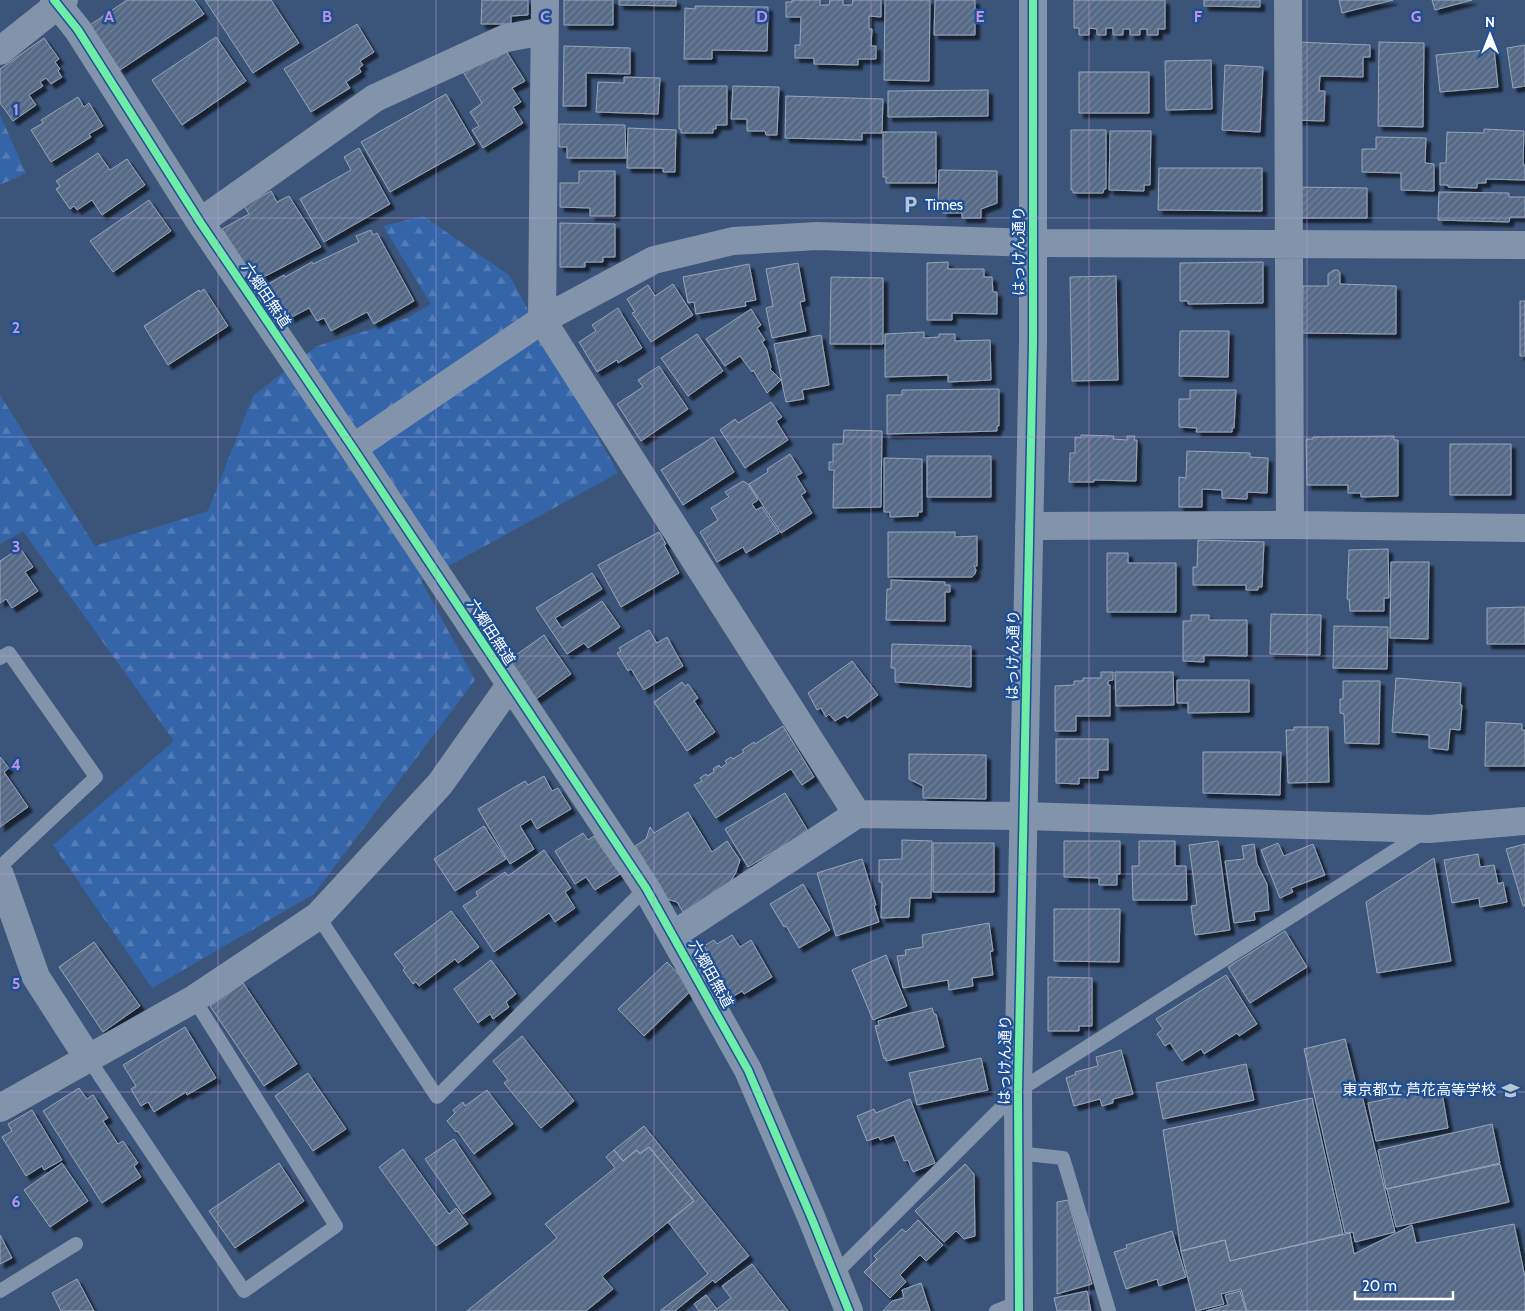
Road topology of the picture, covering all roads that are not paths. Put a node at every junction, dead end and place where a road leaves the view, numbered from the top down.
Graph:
1 (545, 0) edge
2 (1033, 0) edge
3 (1288, 0) edge
4 (59, 2) edge
5 (544, 31) junction
6 (0, 51) edge
7 (200, 222) junction
8 (1033, 243) junction
9 (1290, 244) junction
10 (1525, 244) edge
11 (542, 320) junction
12 (353, 448) junction
13 (1290, 525) junction
14 (1029, 526) junction
15 (1525, 528) edge
16 (0, 658) edge
17 (510, 685) junction
18 (857, 814) junction
19 (1024, 816) junction
20 (1525, 821) edge
21 (1428, 829) junction
22 (0, 867) edge
23 (0, 875) edge
24 (646, 888) junction
25 (318, 916) junction
26 (673, 934) junction
27 (194, 999) junction
28 (88, 1058) junction
29 (1018, 1091) junction
30 (0, 1108) edge
31 (1018, 1153) junction
32 (76, 1244) dead end
33 (835, 1274) junction
34 (0, 1290) edge
35 (1011, 1308) edge
36 (849, 1311) edge
37 (1109, 1311) edge

1 - 5 street
2 - 8 street, はっけん通り
3 - 9 street
4 - 6 street
4 - 7 street, 六郷田無道
5 - 7 street
5 - 11 street
7 - 12 street, 六郷田無道
8 - 9 street
8 - 11 street
8 - 14 street, はっけん通り
9 - 10 street
9 - 13 street
11 - 12 street
11 - 18 street
12 - 17 street, 六郷田無道
13 - 14 street
13 - 15 street
14 - 19 street, はっけん通り
16 - 22 lane
17 - 24 street, 六郷田無道
17 - 25 street
18 - 19 street
18 - 26 street
19 - 21 street
19 - 29 street, はっけん通り
20 - 21 street
21 - 29 lane
23 - 28 street
24 - 25 lane
24 - 26 street, 六郷田無道
25 - 27 street
26 - 33 street, 六郷田無道
27 - 28 street
27 - 28 lane
28 - 30 street
29 - 31 street, はっけん通り
29 - 33 lane
31 - 35 street, はっけん通り
31 - 37 lane
32 - 34 lane
33 - 36 street, 六郷田無道

